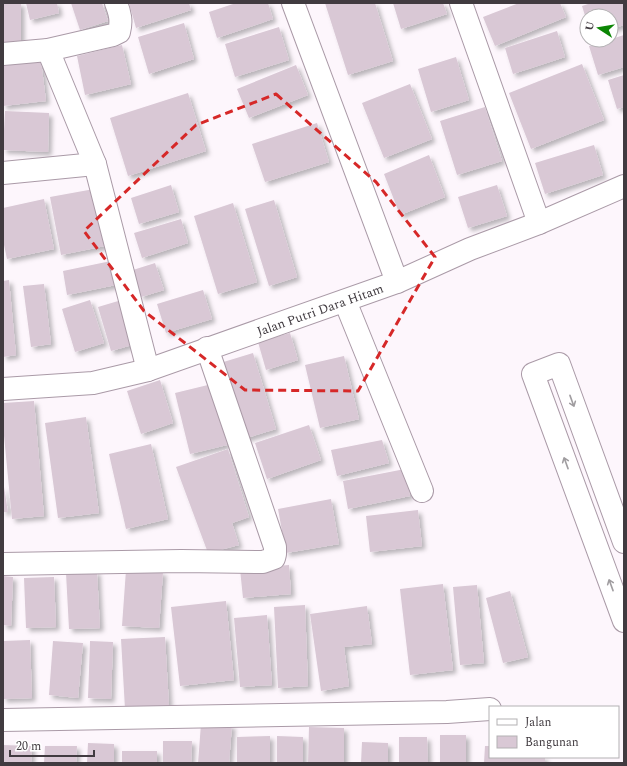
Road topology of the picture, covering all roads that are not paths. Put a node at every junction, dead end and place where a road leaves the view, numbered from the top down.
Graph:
1 (116, 3) edge
2 (293, 3) edge
3 (461, 3) edge
4 (48, 50) junction
5 (3, 54) edge
6 (95, 164) junction
7 (3, 173) edge
8 (624, 186) edge
9 (539, 223) junction
10 (397, 282) junction
11 (345, 301) junction
12 (207, 348) junction
13 (148, 370) junction
14 (3, 389) edge
15 (422, 491) dead end
16 (624, 542) edge
17 (3, 564) edge
18 (624, 621) edge
19 (489, 709) edge
20 (3, 720) edge

1 - 4 street
2 - 10 street
3 - 9 street
4 - 5 street
4 - 6 street
6 - 7 street
6 - 13 street
8 - 9 street, Jalan Putri Dara Hitam
9 - 10 street, Jalan Putri Dara Hitam
10 - 11 street, Jalan Putri Dara Hitam
11 - 12 street, Jalan Putri Dara Hitam
11 - 15 street
12 - 13 street, Jalan Putri Dara Hitam
12 - 17 street
13 - 14 street, Jalan Putri Dara Hitam
18 -> 16 street
19 - 20 street

